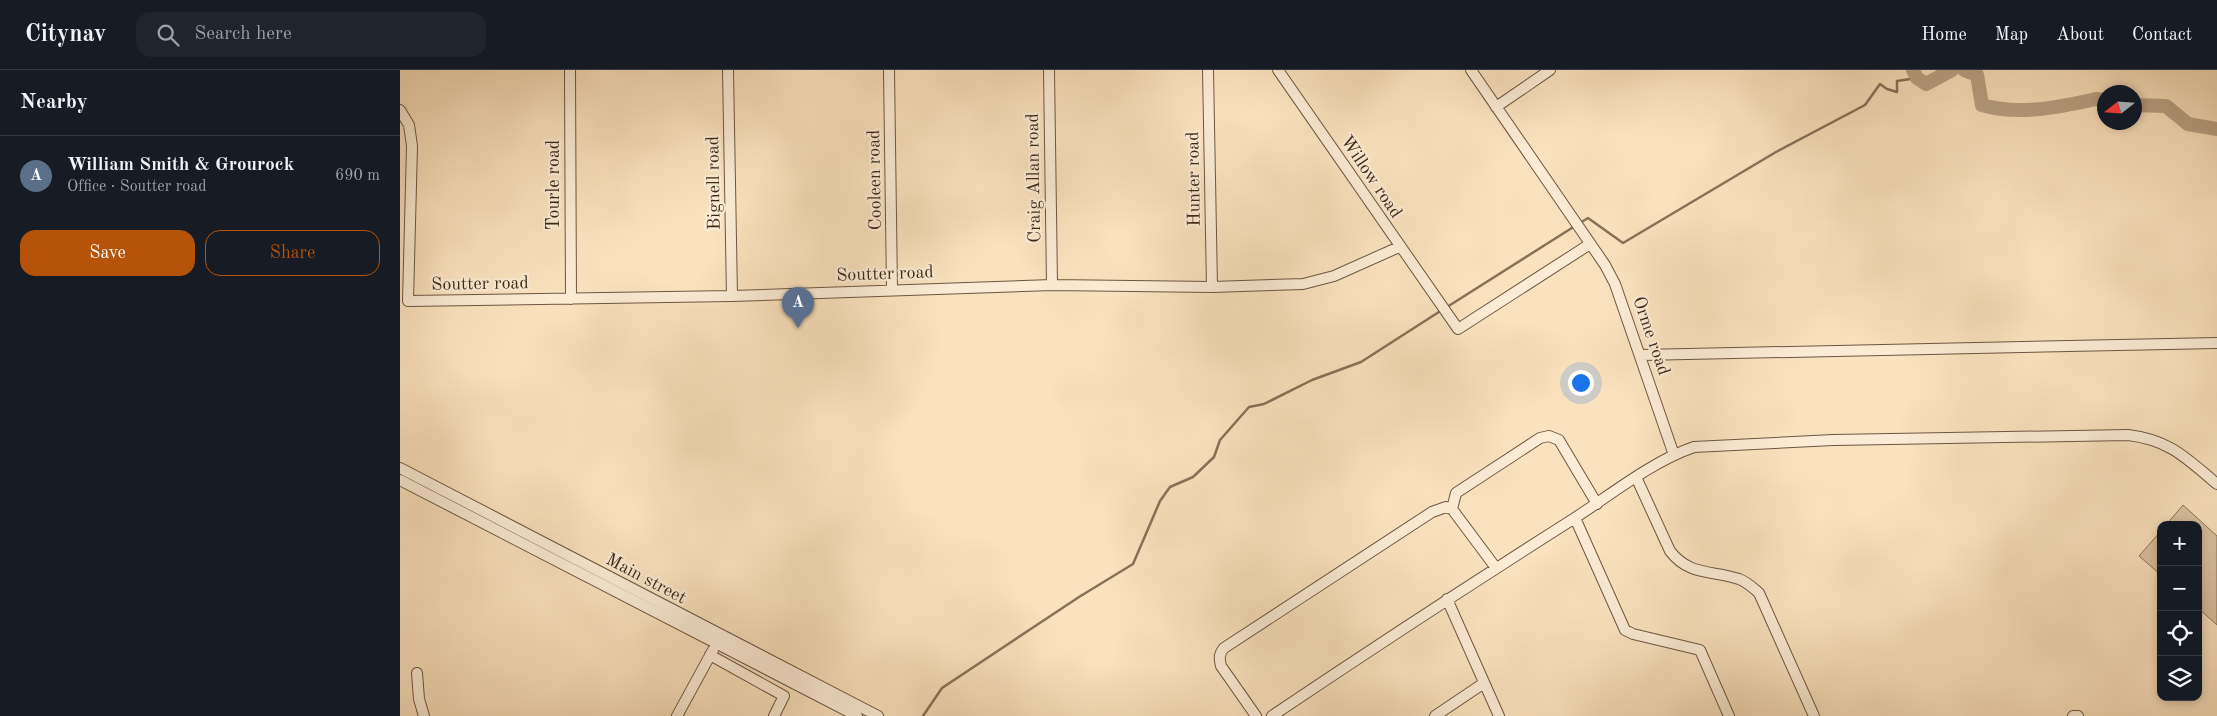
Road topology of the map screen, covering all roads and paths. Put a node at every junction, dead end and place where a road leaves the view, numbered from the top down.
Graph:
1 (570, 70) edge
2 (728, 70) edge
3 (890, 70) edge
4 (1049, 70) edge
5 (1208, 70) edge
6 (1278, 70) edge
7 (1471, 70) edge
8 (1550, 70) edge
9 (1496, 106) junction
10 (400, 110) edge
11 (1590, 244) junction
12 (1399, 247) junction
13 (1052, 286) junction
14 (1212, 287) junction
15 (892, 290) junction
16 (732, 296) junction
17 (572, 299) junction
18 (404, 302) edge
19 (2217, 343) edge
20 (1640, 355) junction
21 (1674, 455) junction
22 (400, 468) edge
23 (1636, 478) junction
24 (400, 480) edge
25 (2217, 484) edge
26 (1597, 504) junction
27 (1452, 509) junction
28 (1575, 518) junction
29 (1496, 568) junction
30 (1447, 599) junction
31 (718, 640) junction
32 (710, 655) junction
33 (417, 673) dead end
34 (1484, 683) junction
35 (424, 716) edge
36 (677, 716) edge
37 (774, 716) edge
38 (857, 716) edge
39 (878, 716) edge
40 (1256, 716) edge
41 (1272, 716) edge
42 (1435, 716) edge
43 (1499, 716) edge
44 (1729, 716) edge
45 (1814, 716) edge
46 (2072, 716) edge
47 (2078, 716) edge

1 - 17 street, Tourle road
2 - 16 street, Bignell road
3 - 15 street, Cooleen road
4 - 13 street, Craig Allan road
5 - 14 street, Hunter road
6 - 12 street, Willow road
7 - 9 street
8 - 9 street
9 - 11 street, Orme road
10 - 18 street, Soutter road
11 - 12 street, Willow road
11 - 20 street, Orme road
12 - 14 street, Soutter road
13 - 14 street, Soutter road
13 - 15 street, Soutter road
15 - 16 street, Soutter road
16 - 17 street, Soutter road
17 - 18 street, Soutter road
19 - 20 street
20 - 21 street, Orme road
21 - 23 street
21 - 25 street
22 - 31 street, Main street
23 - 26 street
23 - 45 street
24 - 31 street, Main street
26 - 27 street
26 - 28 street
27 - 29 street
27 - 40 street
28 - 29 street
28 - 44 street
29 - 30 street
30 - 34 street
30 - 41 street
31 - 32 street
31 - 38 street, Main street
31 - 39 street, Main street
32 - 36 street
32 - 37 street
33 - 35 street
34 - 42 street
34 - 43 street
46 - 47 street

